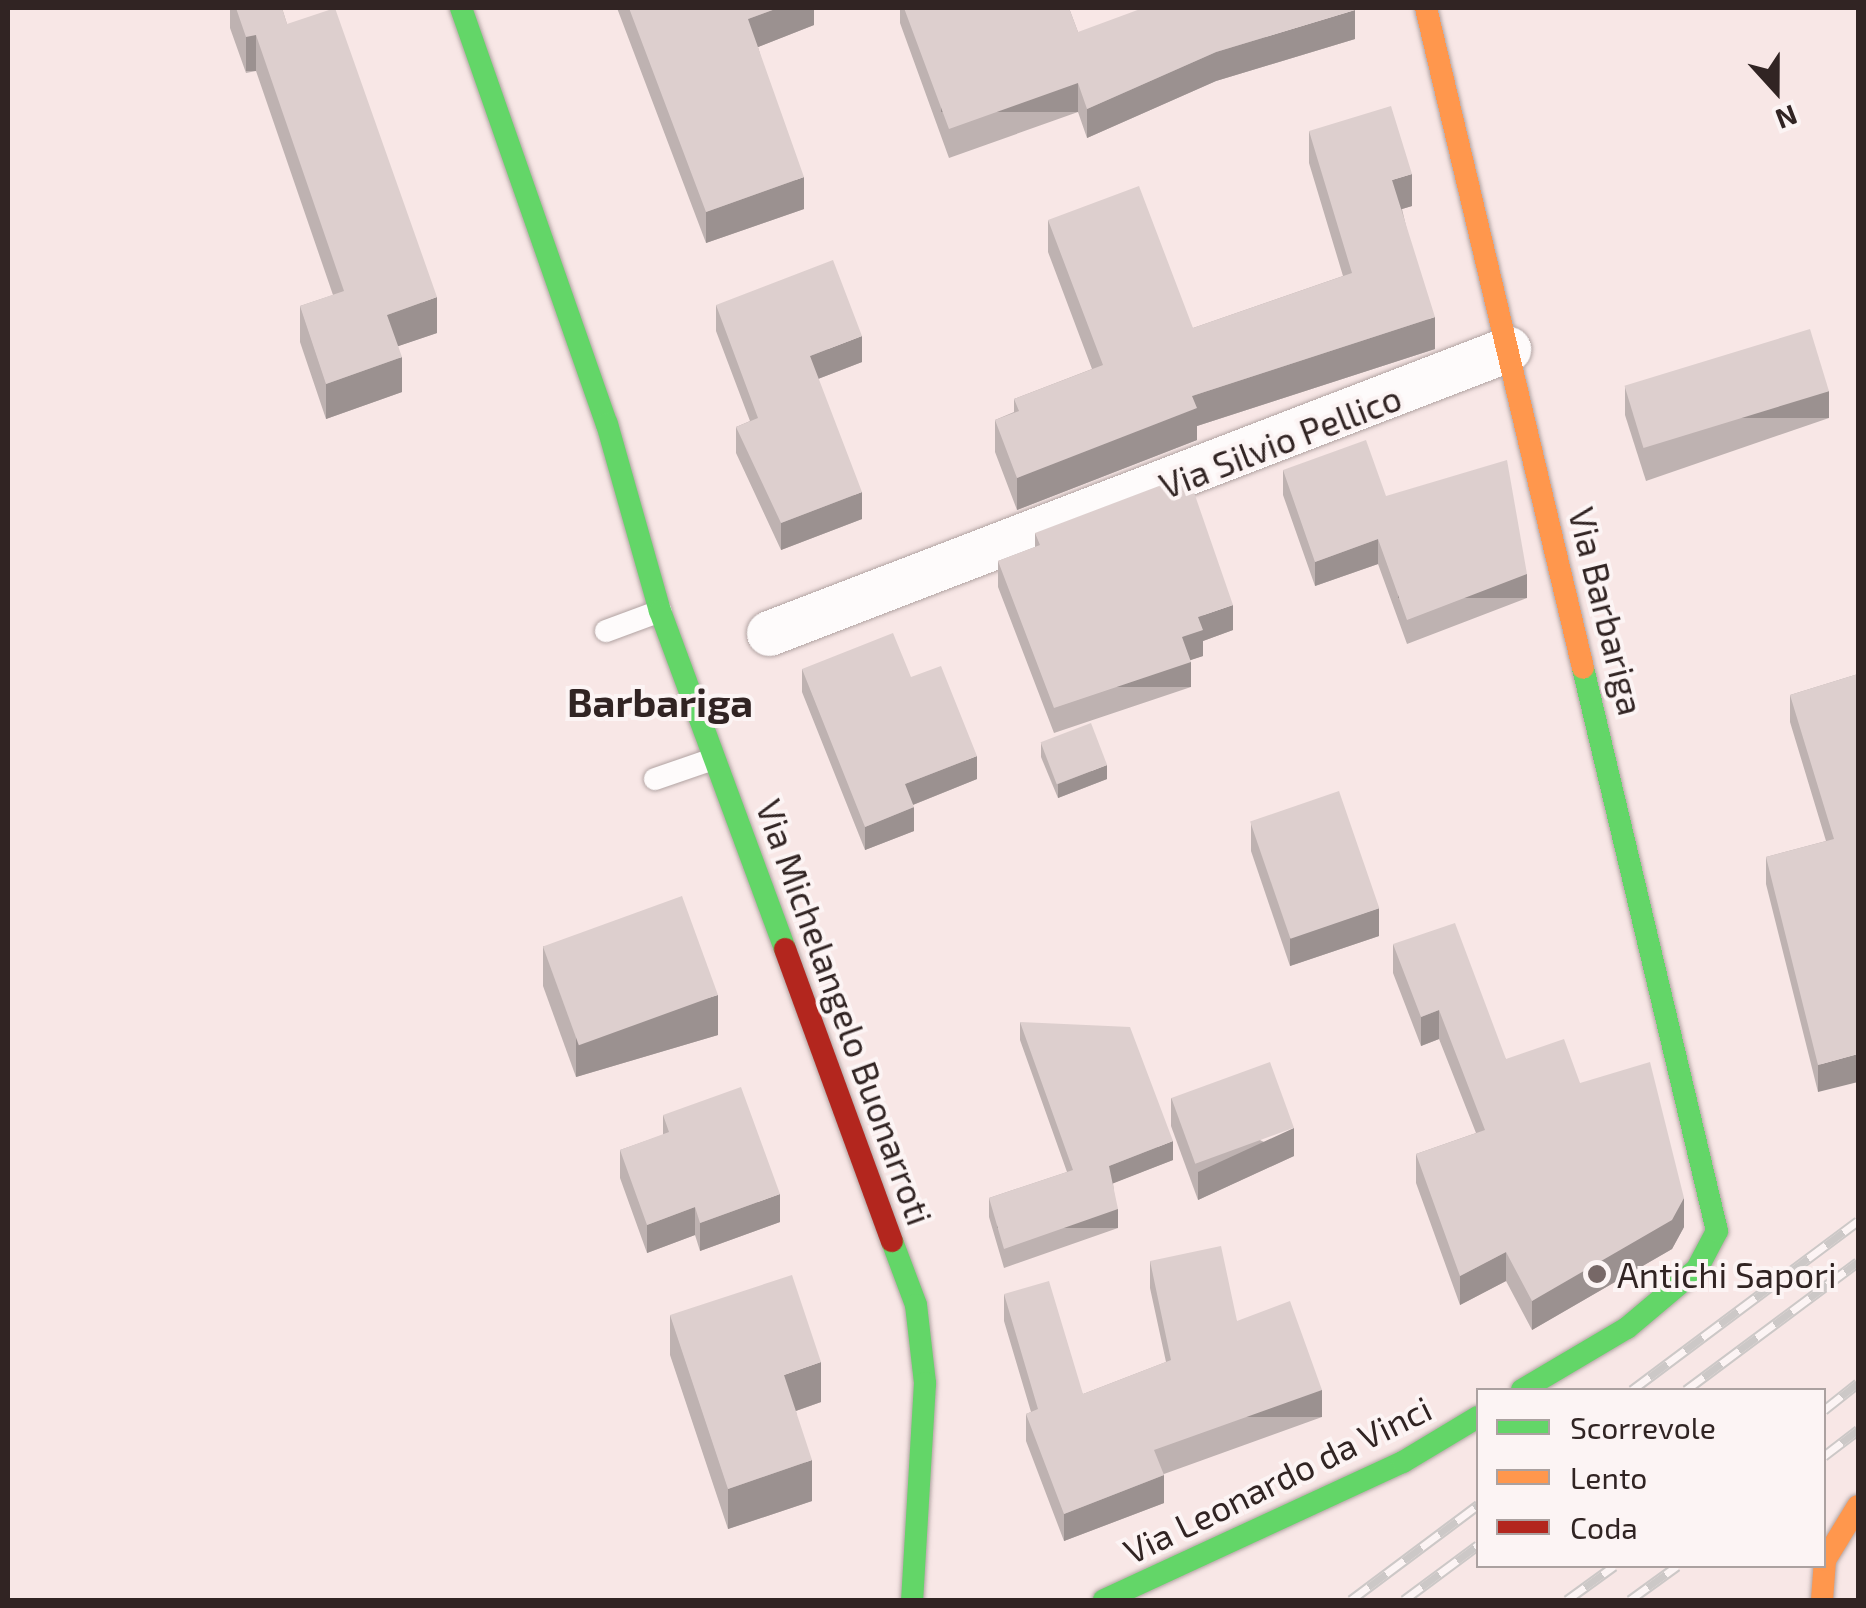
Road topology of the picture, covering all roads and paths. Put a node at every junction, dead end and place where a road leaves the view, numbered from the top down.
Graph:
1 (461, 8) edge
2 (1426, 8) edge
3 (1508, 348) junction
4 (660, 611) junction
5 (606, 631) dead end
6 (769, 633) dead end
7 (714, 759) junction
8 (656, 779) dead end
9 (1525, 1388) edge
10 (1476, 1418) edge
11 (1858, 1506) edge
12 (1826, 1558) edge
13 (1824, 1568) edge
14 (912, 1600) edge
15 (1104, 1600) edge
16 (1822, 1600) edge

1 - 4 street, Via Michelangelo Buonarroti
2 - 3 street, Via Barbariga
3 - 6 street, Via Silvio Pellico
3 - 9 street, Via Barbariga
4 - 5 lane
4 - 7 street, Via Michelangelo Buonarroti
7 - 8 lane
7 - 14 street, Via Michelangelo Buonarroti
10 - 15 street, Via Leonardo da Vinci
11 - 12 street
13 - 16 street

